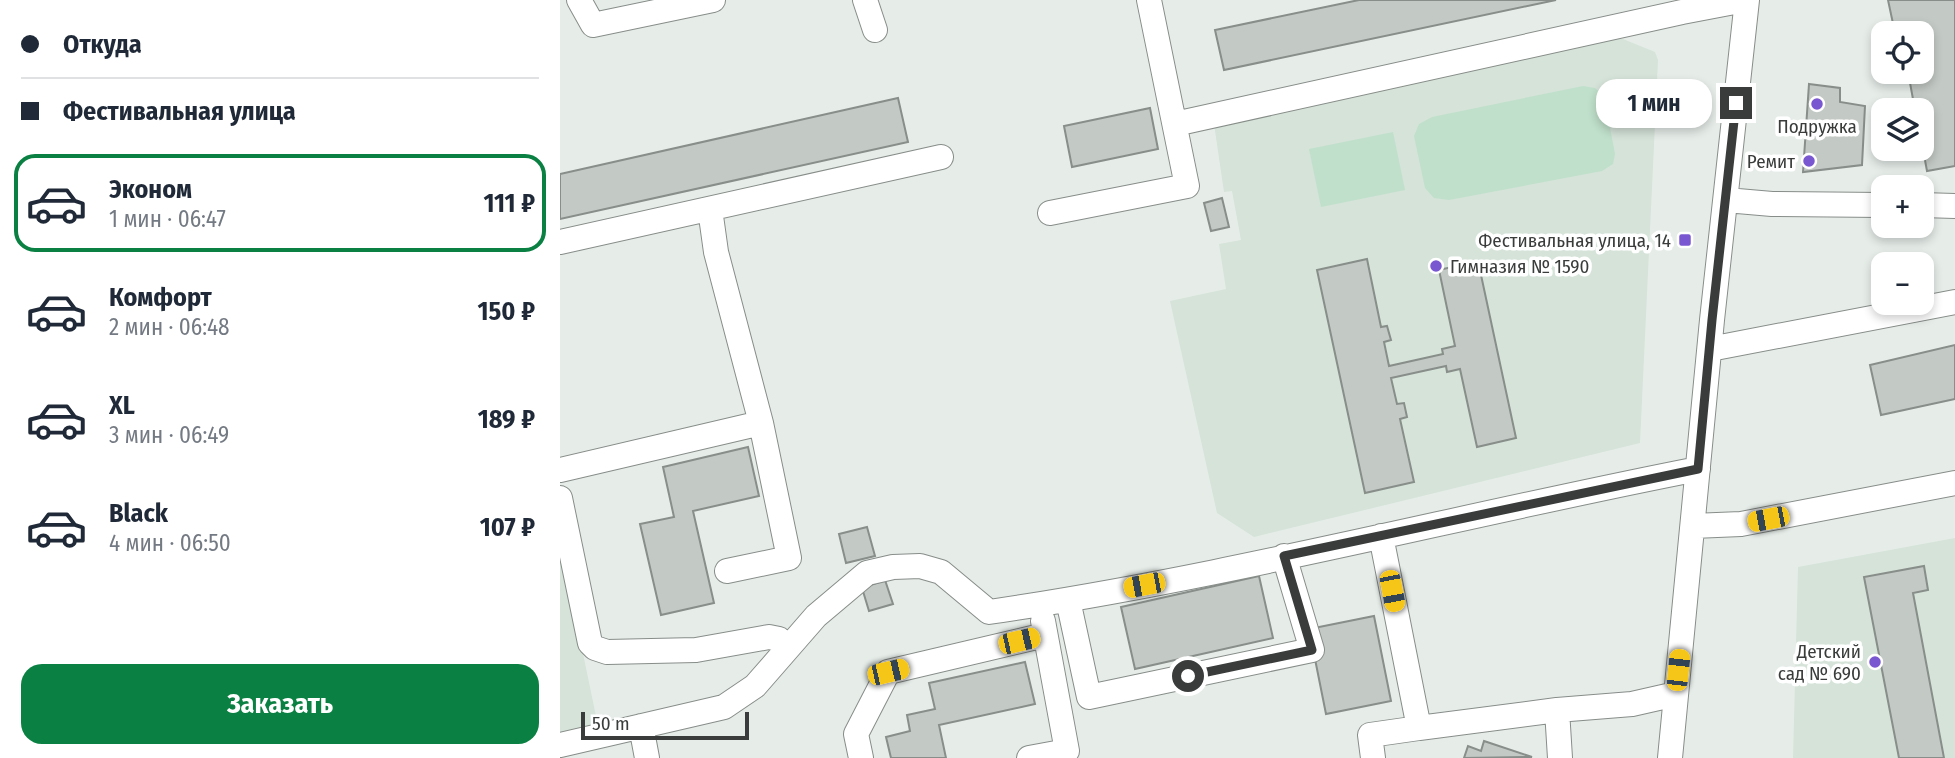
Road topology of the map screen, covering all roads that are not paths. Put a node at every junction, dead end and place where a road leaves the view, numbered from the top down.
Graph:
1 (579, 0) edge
2 (713, 0) edge
3 (865, 0) edge
4 (1149, 0) edge
5 (1746, 0) edge
6 (875, 30) dead end
7 (1175, 124) junction
8 (942, 157) dead end
9 (1726, 200) junction
10 (1871, 205) edge
11 (1934, 205) edge
12 (1955, 206) edge
13 (710, 209) junction
14 (1050, 213) dead end
15 (560, 242) edge
16 (1955, 302) edge
17 (1710, 349) junction
18 (761, 423) junction
19 (1698, 469) junction
20 (560, 470) edge
21 (1955, 483) edge
22 (560, 498) edge
23 (1693, 526) junction
24 (1381, 536) junction
25 (1284, 556) junction
26 (727, 571) dead end
27 (1068, 600) junction
28 (1039, 604) junction
29 (1045, 635) junction
30 (787, 648) junction
31 (1676, 694) junction
32 (1557, 710) junction
33 (641, 726) junction
34 (1419, 728) junction
35 (560, 745) edge
36 (648, 758) edge
37 (861, 758) edge
38 (1029, 758) edge
39 (1373, 758) edge
40 (1560, 758) edge
41 (1670, 758) edge

1 - 2 street
3 - 6 street
4 - 7 street
5 - 7 street
5 - 9 street
7 - 14 street
8 - 13 street
9 - 10 street
9 - 17 street
11 - 12 street
13 - 15 street
13 - 18 street
16 - 17 street
17 - 19 street
18 - 20 street
18 - 26 street
19 - 23 street
19 - 24 street
21 - 23 street
22 - 30 street
23 - 31 street
24 - 25 street
24 - 34 street
25 - 27 street
25 - 27 street
27 - 28 street
28 - 29 street
28 - 30 street
29 - 37 street
29 - 38 street
30 - 33 street
31 - 32 street
31 - 41 street
32 - 34 street
32 - 40 street
33 - 35 street
33 - 36 street
34 - 39 street

